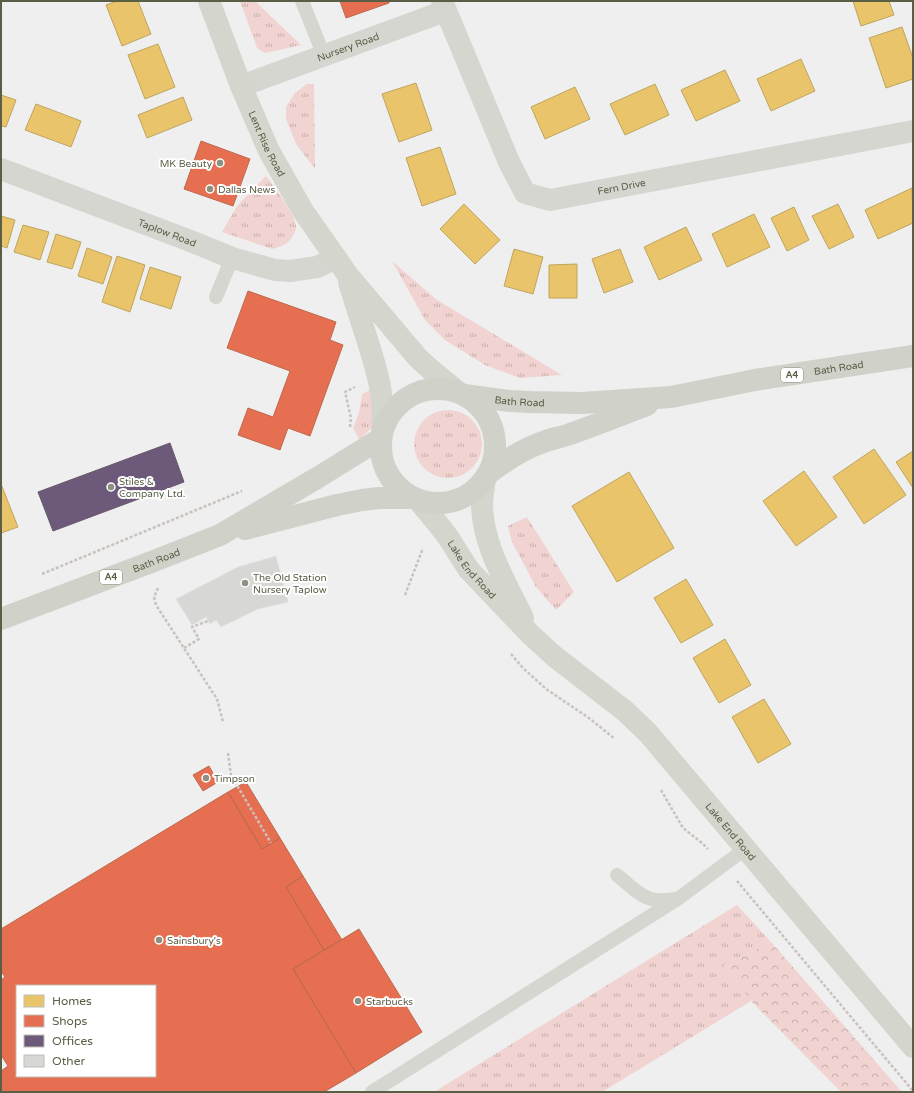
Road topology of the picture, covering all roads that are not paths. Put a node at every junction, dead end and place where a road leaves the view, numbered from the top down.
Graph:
1 (209, 1) edge
2 (302, 1) edge
3 (444, 6) edge
4 (324, 56) junction
5 (241, 86) junction
6 (913, 131) edge
7 (1, 169) edge
8 (232, 258) junction
9 (342, 266) junction
10 (216, 297) dead end
11 (913, 356) edge
12 (461, 394) junction
13 (671, 397) junction
14 (381, 434) junction
15 (487, 476) junction
16 (415, 499) junction
17 (220, 535) junction
18 (1, 619) edge
19 (531, 635) junction
20 (745, 849) junction
21 (617, 875) dead end
22 (679, 898) junction
23 (913, 1047) edge
24 (372, 1092) edge

1 - 5 main road, Lent Rise Road
2 - 4 lane
3 - 4 street, Nursery Road
3 - 6 street, Fern Drive
4 - 5 street, Nursery Road
5 - 9 main road, Lent Rise Road
7 - 8 street, Taplow Road
8 - 9 street, Taplow Road
8 - 10 lane
9 - 12 main road, Lent Rise Road
9 - 14 main road, Lent Rise Road
11 - 13 main road, Bath Road / A4
12 - 13 main road, Bath Road / A4
12 - 14 main road
12 - 15 main road
13 - 15 main road, Bath Road / A4
14 - 16 main road
14 - 17 main road, Bath Road / A4
15 - 16 main road
15 - 19 main road, Lake End Road
16 - 17 main road, Bath Road / A4
16 - 19 main road, Lake End Road
17 - 18 main road, Bath Road / A4
19 - 20 main road, Lake End Road
20 - 22 lane
20 - 23 main road, Lake End Road
21 - 22 lane
22 - 24 lane

